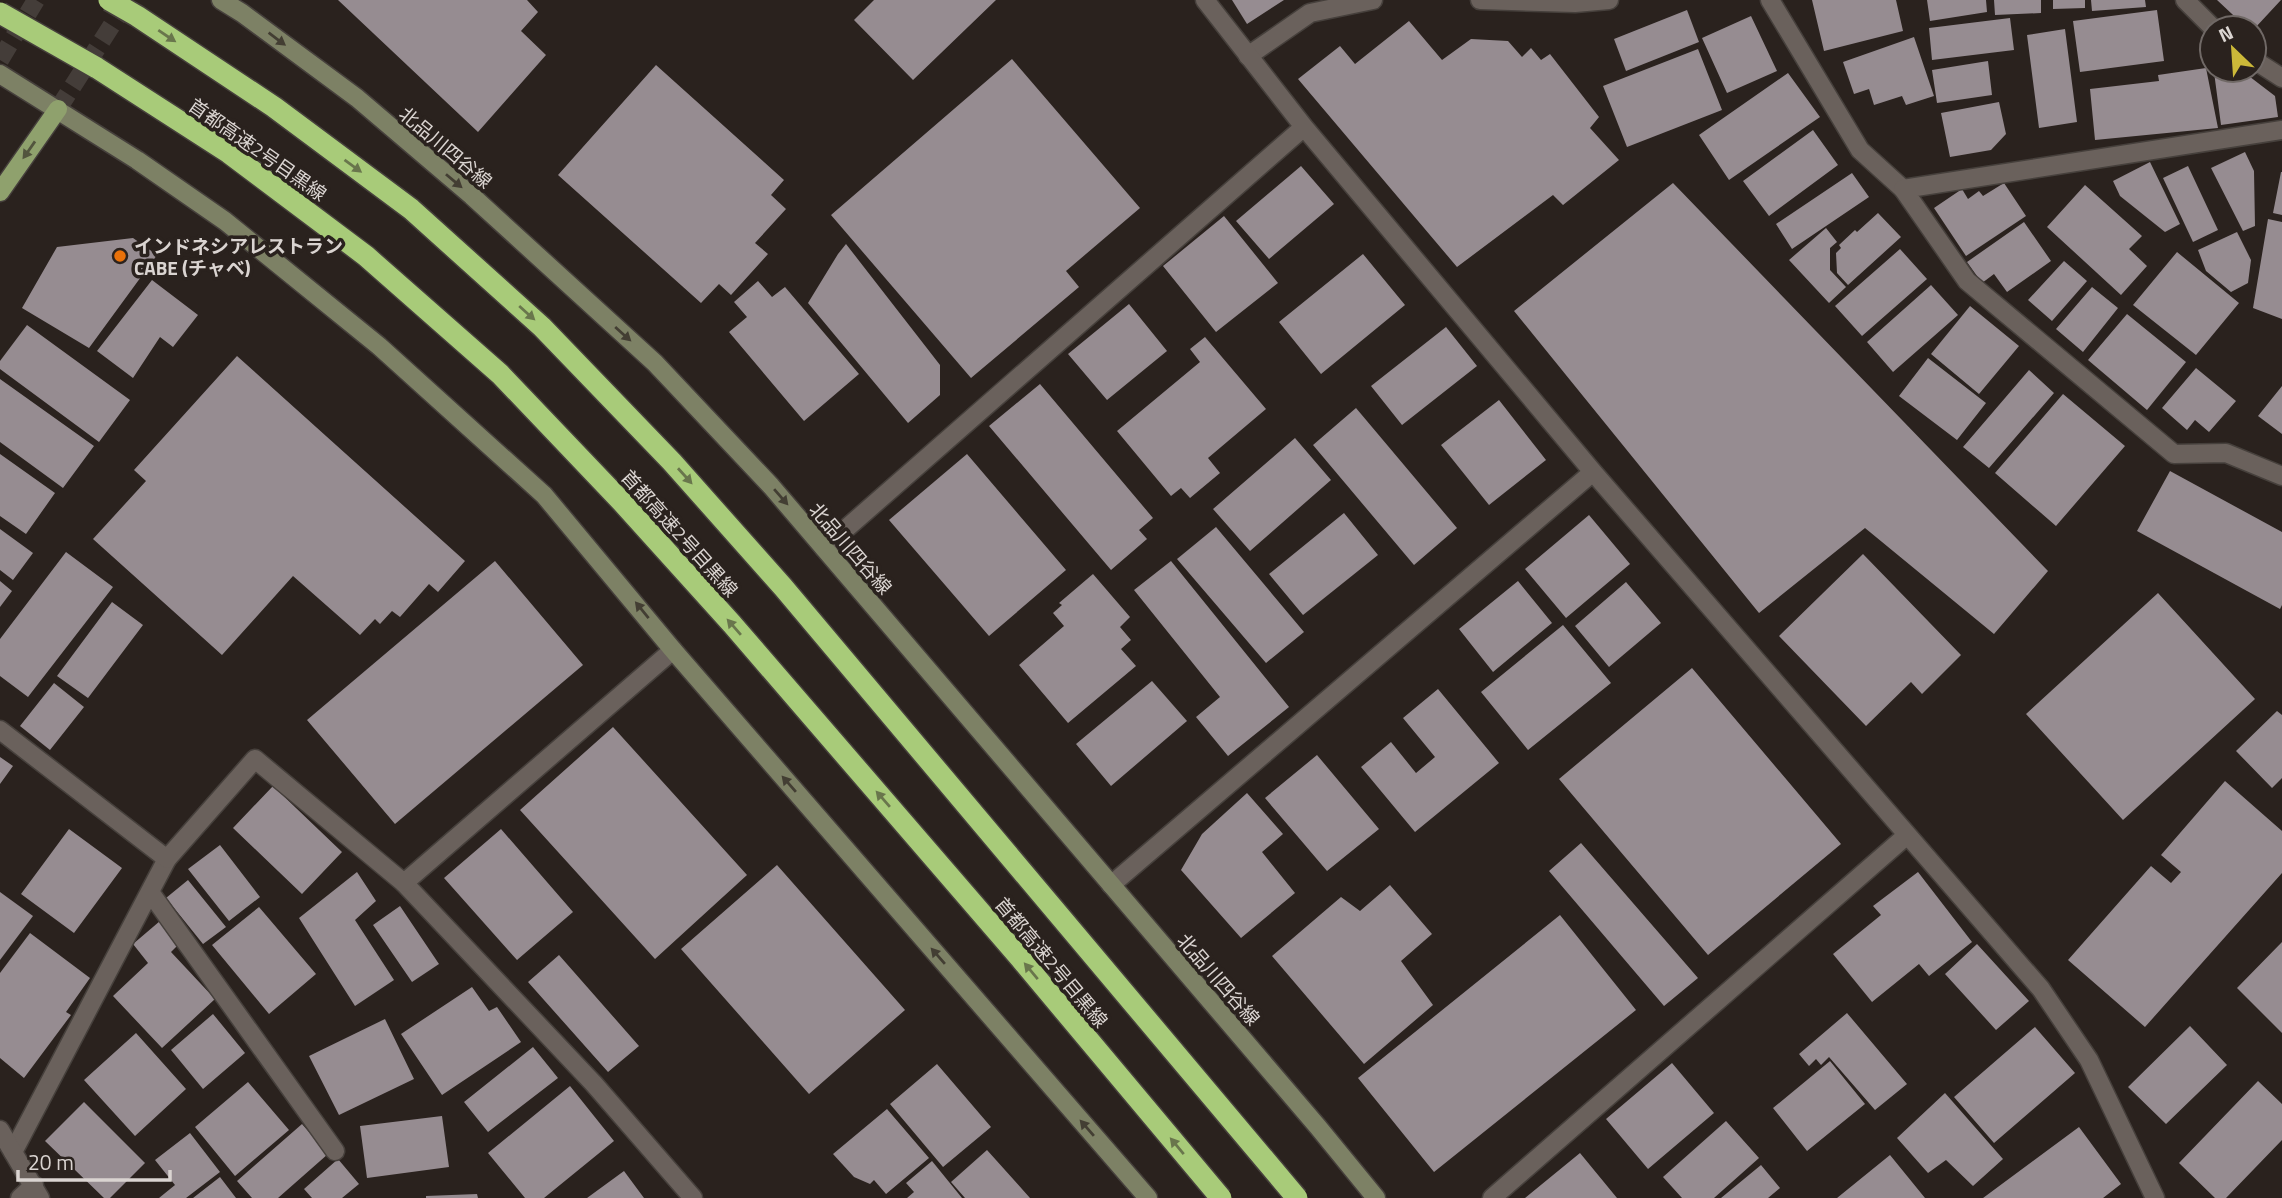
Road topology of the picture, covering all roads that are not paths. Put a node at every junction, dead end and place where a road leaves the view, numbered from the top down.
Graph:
1 (109, 0) edge
2 (220, 0) edge
3 (1205, 0) edge
4 (1373, 0) edge
5 (1480, 0) edge
6 (1609, 0) edge
7 (1770, 0) edge
8 (2185, 0) edge
9 (0, 13) edge
10 (2199, 14) edge
11 (1248, 56) junction
12 (0, 74) edge
13 (58, 109) junction
14 (1304, 127) junction
15 (2282, 130) edge
16 (1903, 189) junction
17 (0, 191) edge
18 (1593, 472) junction
19 (2282, 476) edge
20 (824, 548) junction
21 (673, 650) junction
22 (0, 730) edge
23 (1906, 836) junction
24 (167, 859) junction
25 (404, 883) junction
26 (1111, 885) junction
27 (150, 892) junction
28 (0, 1130) edge
29 (335, 1151) dead end
30 (13, 1152) junction
31 (37, 1192) edge
32 (20, 1198) edge
33 (54, 1198) edge
34 (693, 1198) edge
35 (1147, 1198) edge
36 (1221, 1198) edge
37 (1297, 1198) edge
38 (1376, 1198) edge
39 (1492, 1198) edge
40 (2155, 1198) edge

1 -> 37 highway, 首都高速2号目黒線, bridge
2 -> 20 main road, 北品川四谷線
3 - 11 street
4 - 11 street
5 - 6 street
7 - 16 street
8 - 10 street
36 -> 9 highway, 首都高速2号目黒線, bridge
11 - 14 street
12 - 13 main road
13 -> 17 main road
21 -> 13 main road
14 - 18 street
14 - 20 street
15 - 16 street
16 - 19 street
18 - 23 street
18 - 26 street
20 - 26 main road, 北品川四谷線
21 - 25 street
35 -> 21 main road
22 - 24 street
23 - 39 street
23 - 40 street
24 - 25 street
24 - 27 street
25 - 34 street
26 - 38 main road, 北品川四谷線
27 - 29 street
27 - 30 street
28 - 30 street
30 - 31 street
31 - 32 street
31 - 33 street

